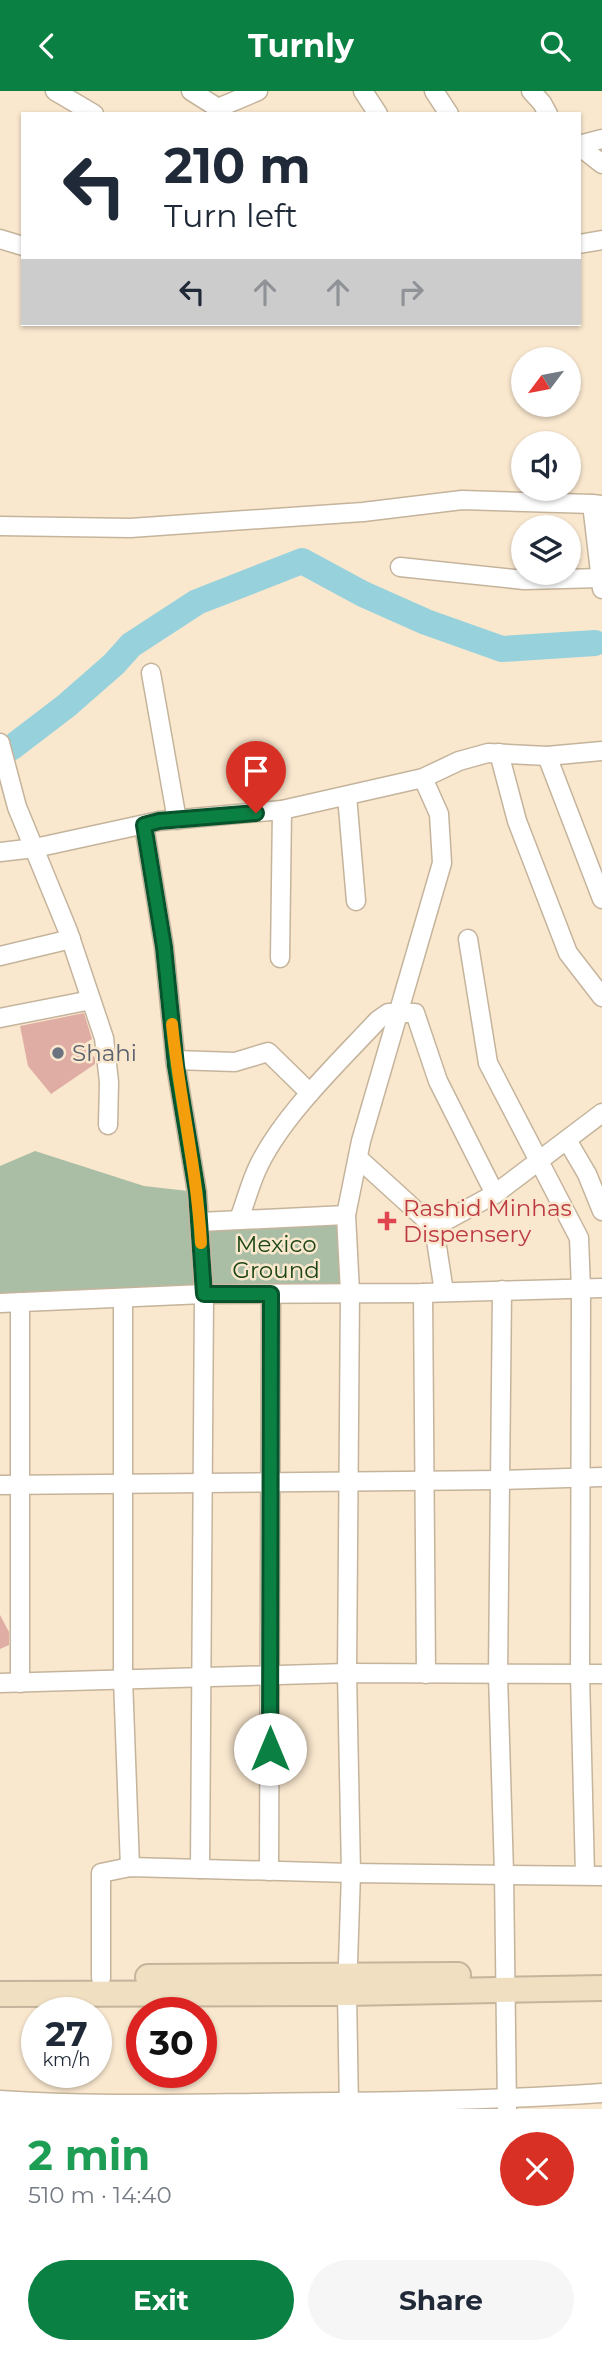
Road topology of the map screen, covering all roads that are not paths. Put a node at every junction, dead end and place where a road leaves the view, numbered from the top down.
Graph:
1 (55, 91) edge
2 (191, 91) edge
3 (258, 91) edge
4 (363, 91) edge
5 (434, 91) edge
6 (531, 91) edge
7 (217, 111) edge
8 (91, 112) edge
9 (377, 112) edge
10 (448, 112) edge
11 (547, 112) edge
12 (602, 139) edge
13 (581, 145) edge
14 (581, 148) edge
15 (602, 164) edge
16 (0, 239) edge
17 (602, 240) edge
18 (581, 244) edge
19 (21, 245) edge
20 (597, 505) edge
21 (0, 526) edge
22 (400, 567) dead end
23 (602, 582) edge
24 (151, 673) dead end
25 (0, 743) edge
26 (499, 753) junction
27 (547, 756) junction
28 (600, 757) edge
29 (423, 778) junction
30 (347, 796) junction
31 (282, 810) junction
32 (177, 820) junction
33 (144, 825) junction
34 (35, 848) junction
35 (0, 852) edge
36 (602, 898) edge
37 (356, 901) dead end
38 (71, 939) junction
39 (468, 939) dead end
40 (0, 956) edge
41 (280, 958) dead end
42 (602, 997) edge
43 (91, 1000) junction
44 (399, 1013) junction
45 (0, 1018) edge
46 (175, 1060) junction
47 (310, 1093) junction
48 (602, 1113) edge
49 (108, 1125) dead end
50 (567, 1140) junction
51 (358, 1158) junction
52 (540, 1161) junction
53 (495, 1194) junction
54 (602, 1211) edge
55 (346, 1215) junction
56 (239, 1219) junction
57 (200, 1222) junction
58 (434, 1227) junction
59 (602, 1288) edge
60 (581, 1289) junction
61 (502, 1290) junction
62 (350, 1292) junction
63 (444, 1292) junction
64 (422, 1293) junction
65 (204, 1294) junction
66 (271, 1294) junction
67 (122, 1299) junction
68 (20, 1302) junction
69 (0, 1303) edge
70 (602, 1477) edge
71 (579, 1478) junction
72 (501, 1480) junction
73 (424, 1481) junction
74 (270, 1482) junction
75 (349, 1482) junction
76 (123, 1483) junction
77 (202, 1483) junction
78 (0, 1485) edge
79 (20, 1485) junction
80 (347, 1673) junction
81 (426, 1674) junction
82 (602, 1674) edge
83 (270, 1675) junction
84 (498, 1675) junction
85 (580, 1675) junction
86 (202, 1677) junction
87 (123, 1679) junction
88 (0, 1683) edge
89 (20, 1683) junction
90 (130, 1867) junction
91 (200, 1869) junction
92 (269, 1871) junction
93 (504, 1873) junction
94 (351, 1874) junction
95 (594, 1875) edge
96 (602, 1973) edge
97 (0, 1978) edge
98 (101, 1978) junction
99 (504, 1983) junction
100 (348, 1984) junction
101 (602, 1988) edge
102 (0, 1994) edge
103 (602, 2093) edge
104 (0, 2100) edge
105 (582, 2102) edge
106 (507, 2104) edge
107 (426, 2105) edge
108 (56, 2106) edge
109 (204, 2106) edge
110 (275, 2106) edge
111 (349, 2106) edge
112 (127, 2107) edge

1 - 8 street
2 - 7 street
3 - 7 street
4 - 9 street
5 - 10 street
6 - 11 street
12 - 13 street
14 - 15 street
16 - 19 street
17 - 18 street
20 - 21 street
20 - 23 street
22 - 23 street
24 - 32 street
25 - 34 street
26 - 27 street
26 - 29 street
26 - 42 street
27 - 28 street
27 - 36 street
29 - 30 street
29 - 44 street
30 - 31 street
30 - 37 street
31 - 32 street
31 - 41 street
32 - 33 street
33 - 34 street
33 - 46 street
34 - 35 street
34 - 38 street
38 - 40 street
38 - 43 street
39 - 52 street
43 - 45 street
43 - 49 street
44 - 47 street
44 - 51 street
44 - 53 street
46 - 47 street
46 - 57 street
47 - 56 street
48 - 50 street
50 - 52 street
50 - 54 street
51 - 55 street
51 - 58 street
52 - 53 street
52 - 60 street
53 - 58 street
55 - 56 street
55 - 62 street
56 - 57 street
57 - 65 street
58 - 63 street
59 - 60 street
60 - 61 street
60 - 71 street
61 - 63 street
61 - 72 street
62 - 64 street
62 - 66 street
62 - 75 street
63 - 64 street
64 - 73 street
65 - 66 street
65 - 67 street
65 - 77 street
66 - 74 street
67 - 68 street
67 - 76 street
68 - 69 street
68 - 79 street
70 - 71 street
71 - 72 street
71 - 85 street
72 - 73 street
72 - 84 street
73 - 75 street
73 - 81 street
74 - 75 street
74 - 77 street
74 - 83 street
75 - 80 street
76 - 77 street
76 - 79 street
76 - 87 street
77 - 86 street
78 - 79 street
79 - 89 street
80 - 81 street
80 - 83 street
80 - 94 street
81 - 84 street
82 - 85 street
83 - 86 street
83 - 92 street
84 - 85 street
84 - 93 street
85 - 95 street
86 - 87 street
86 - 91 street
87 - 89 street
87 - 90 street
88 - 89 street
90 - 91 street
90 - 98 street
91 - 92 street
92 - 94 street
93 - 94 street
93 - 95 street
93 - 99 street
94 - 100 street
96 - 99 main road
97 - 98 main road
98 - 100 main road
99 - 100 main road
99 - 101 main road
99 - 106 street
100 - 102 main road
100 - 111 street
103 - 105 street
104 - 108 street
105 - 106 street
106 - 107 street
107 - 111 street
108 - 112 street
109 - 110 street
109 - 112 street
110 - 111 street

